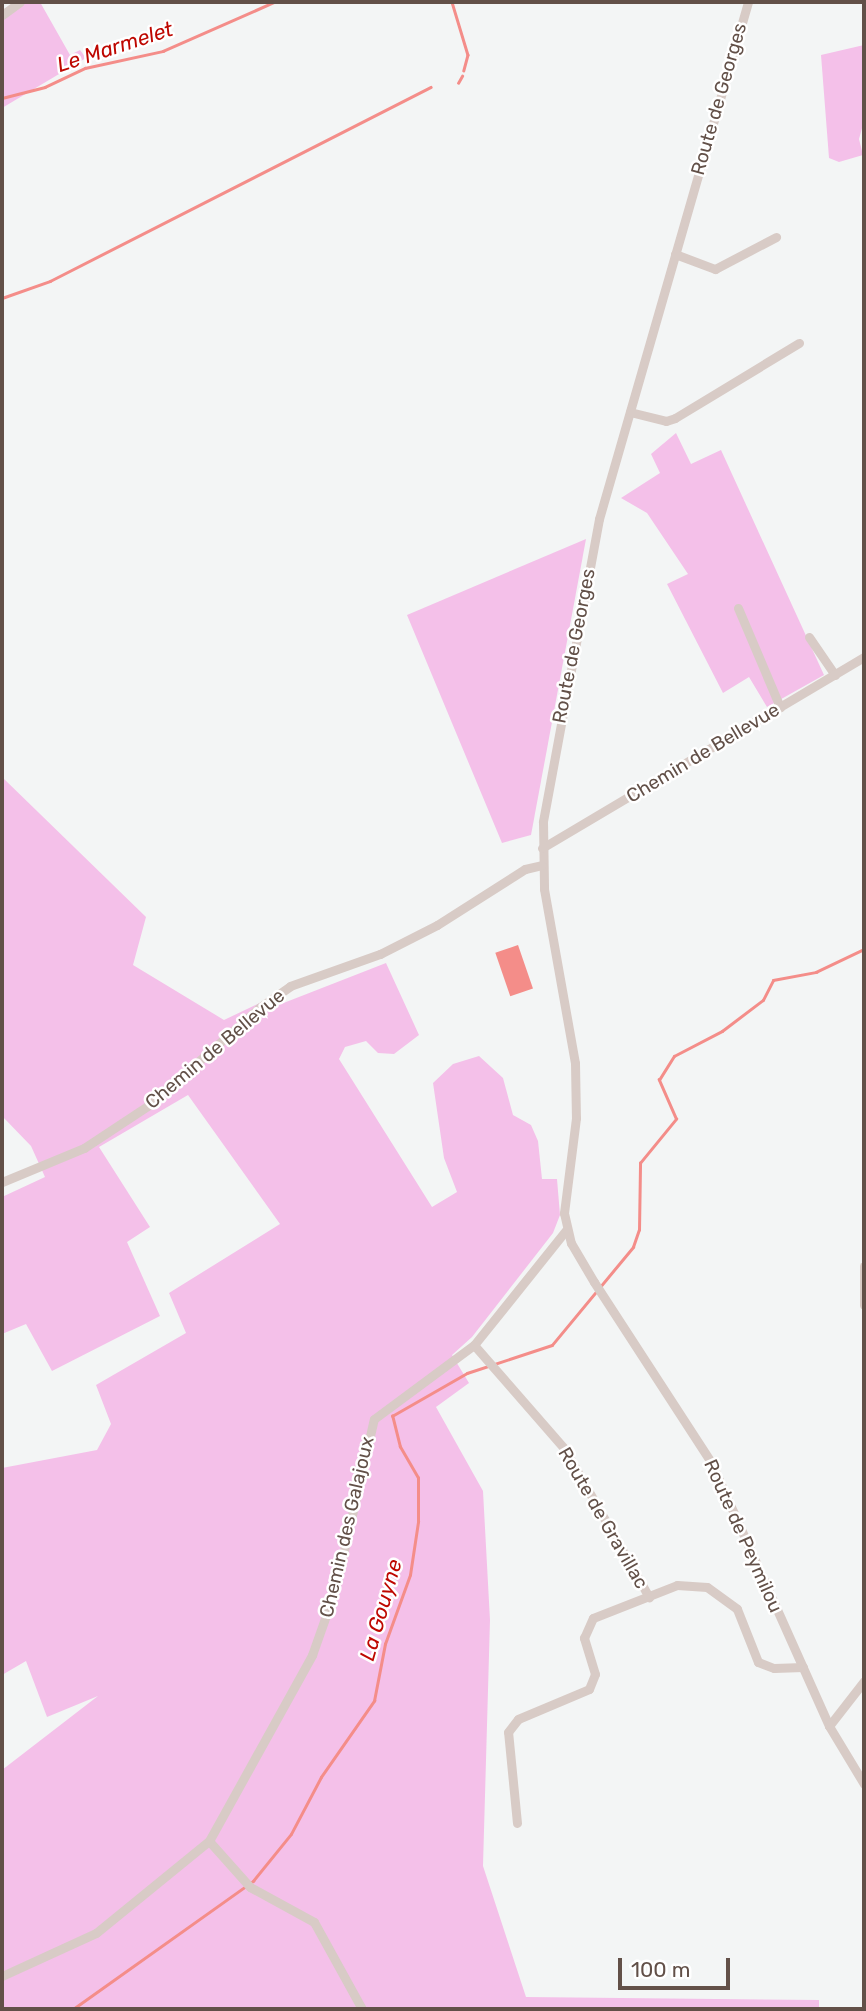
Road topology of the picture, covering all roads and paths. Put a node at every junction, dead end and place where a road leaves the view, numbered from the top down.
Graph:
1 (20, 2) edge
2 (748, 2) edge
3 (2, 15) edge
4 (776, 237) dead end
5 (675, 254) junction
6 (799, 343) dead end
7 (630, 412) junction
8 (738, 608) dead end
9 (809, 637) dead end
10 (864, 657) edge
11 (835, 675) junction
12 (780, 707) junction
13 (542, 848) junction
14 (542, 865) junction
15 (2, 1182) edge
16 (566, 1230) junction
17 (864, 1266) edge
18 (863, 1277) edge
19 (603, 1298) joint
20 (864, 1305) edge
21 (474, 1345) junction
22 (649, 1597) junction
23 (803, 1667) junction
24 (864, 1681) edge
25 (829, 1726) junction
26 (864, 1784) edge
27 (517, 1823) dead end
28 (209, 1840) junction
29 (2, 1976) edge
30 (362, 2009) edge

1 - 3 street
2 - 5 street, Route de Georges
4 - 5 street
5 - 7 street, Route de Georges
6 - 7 street
7 - 13 street, Route de Georges
8 - 12 street
9 - 11 street
10 - 11 street, Chemin de Bellevue
11 - 12 street, Chemin de Bellevue
12 - 13 street, Chemin de Bellevue
13 - 14 street, Route de Georges
14 - 15 street, Chemin de Bellevue
14 - 16 street, Route de Georges
16 - 19 street, Route de Georges
16 - 21 street, Chemin des Galajoux
17 - 18 street
18 - 20 street
19 - 23 street, Route de Peymilou
21 - 22 street, Route de Gravillac
21 - 28 street, Chemin des Galajoux
22 - 23 street
22 - 27 street
23 - 25 street, Route de Peymilou
24 - 25 street
25 - 26 street, Route de Peymilou
28 - 29 street, Chemin des Galajoux
28 - 30 street

